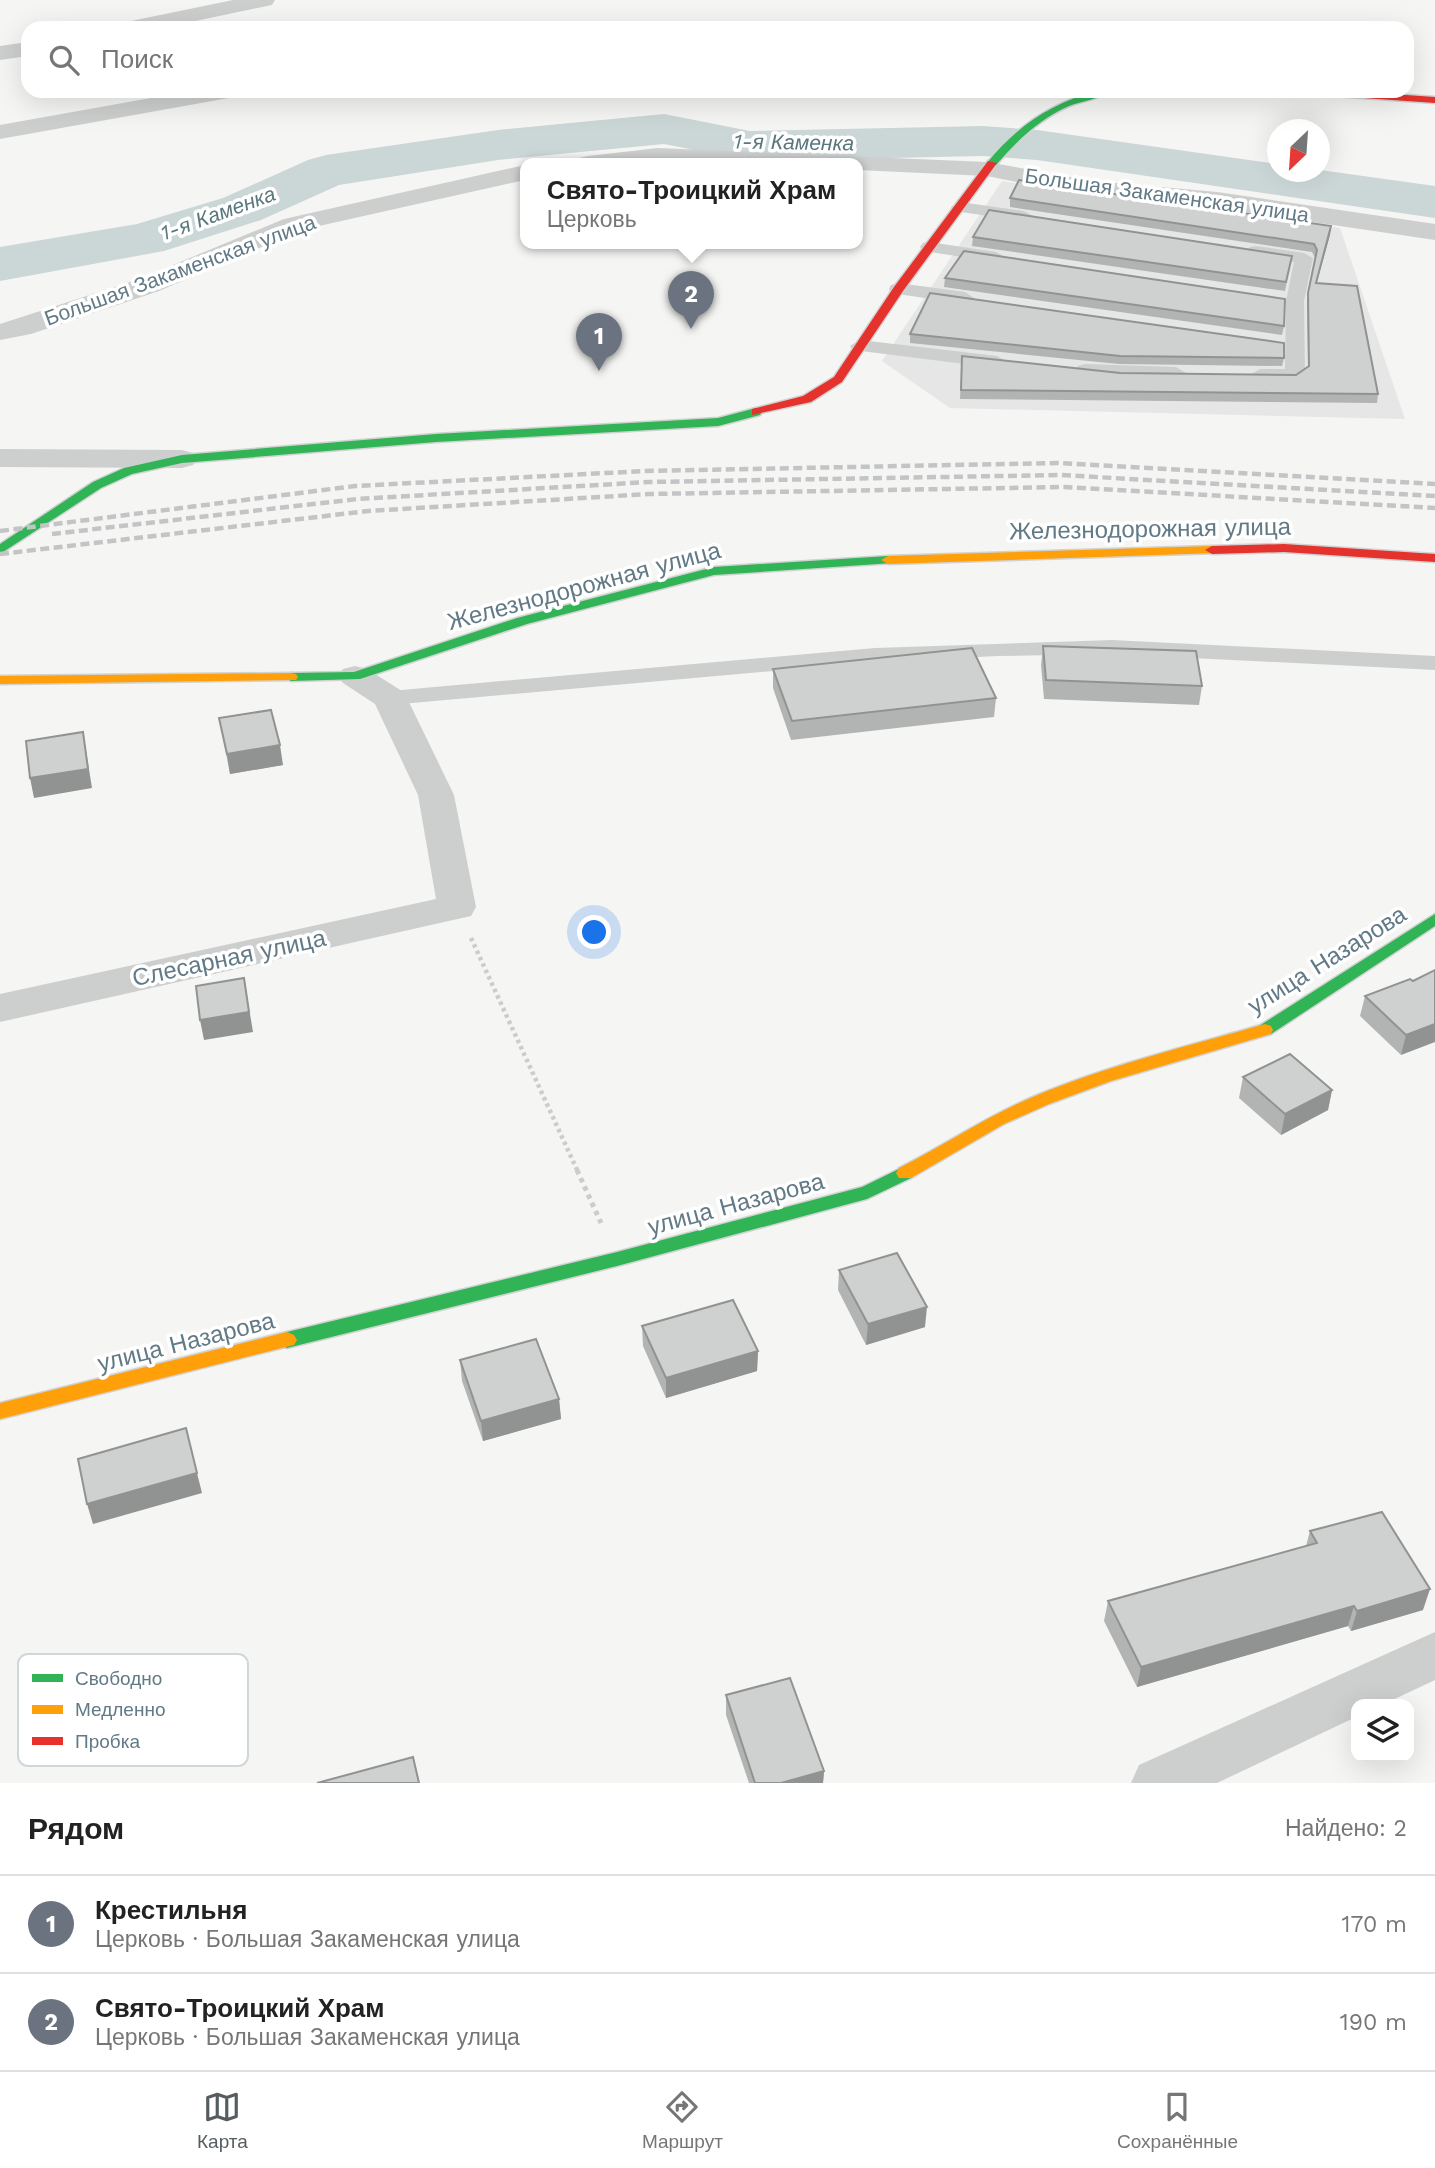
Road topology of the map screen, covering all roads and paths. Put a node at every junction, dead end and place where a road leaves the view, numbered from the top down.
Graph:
1 (264, 0) edge
2 (164, 21) edge
3 (21, 50) edge
4 (0, 53) edge
5 (190, 98) edge
6 (1080, 98) edge
7 (1407, 98) edge
8 (1435, 100) edge
9 (0, 132) edge
10 (631, 158) edge
11 (729, 158) edge
12 (863, 163) edge
13 (987, 169) junction
14 (520, 173) edge
15 (960, 207) junction
16 (1043, 219) edge
17 (1435, 232) edge
18 (929, 247) junction
19 (1236, 248) edge
20 (1010, 259) edge
21 (898, 289) junction
22 (980, 300) edge
23 (0, 332) edge
24 (860, 346) junction
25 (1013, 364) edge
26 (1066, 368) edge
27 (1200, 374) edge
28 (1241, 374) edge
29 (0, 458) edge
30 (182, 459) junction
31 (0, 550) edge
32 (1435, 558) edge
33 (1435, 663) edge
34 (355, 676) junction
35 (0, 680) edge
36 (390, 698) junction
37 (457, 907) junction
38 (1435, 919) edge
39 (0, 1008) edge
40 (617, 1259) junction
41 (0, 1411) edge
42 (1435, 1655) edge
43 (1159, 1783) edge

1 - 2 street
3 - 4 street
5 - 9 street
6 - 13 street
7 - 8 street
10 - 11 street
12 - 13 street, Большая Закаменская улица
13 - 15 street
13 - 17 street, Большая Закаменская улица
14 - 23 street, Большая Закаменская улица
15 - 16 lane
15 - 18 street
18 - 20 lane
18 - 21 street
19 - 28 lane
21 - 22 lane
21 - 24 street
24 - 25 lane
24 - 30 street
26 - 27 lane
29 - 30 street
30 - 31 street
32 - 34 street, Железнодорожная улица
33 - 36 lane
34 - 35 street, Железнодорожная улица
34 - 36 street
36 - 37 street
37 - 39 street, Слесарная улица
37 - 40 path
38 - 40 street, улица Назарова
40 - 41 street, улица Назарова
42 - 43 street

